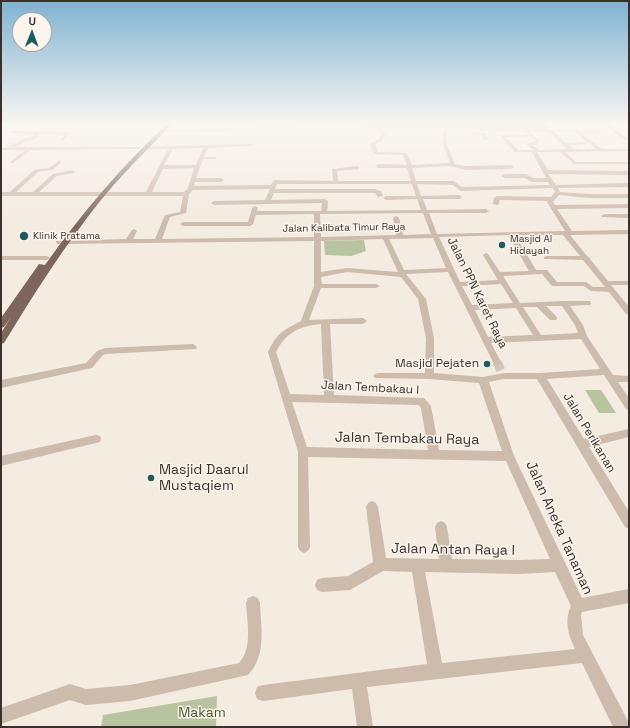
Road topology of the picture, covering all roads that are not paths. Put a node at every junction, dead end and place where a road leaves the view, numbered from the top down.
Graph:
1 (18, 158) edge
2 (130, 158) edge
3 (167, 158) edge
4 (200, 158) joint
5 (216, 158) dead end
6 (407, 158) edge
7 (451, 158) edge
8 (539, 158) edge
9 (569, 158) edge
10 (13, 162) dead end
11 (58, 162) dead end
12 (385, 162) dead end
13 (588, 162) junction
14 (629, 163) edge
15 (409, 164) junction
16 (452, 165) junction
17 (197, 166) junction
18 (378, 166) dead end
19 (163, 167) junction
20 (511, 167) dead end
21 (357, 168) dead end
22 (483, 168) junction
23 (72, 172) dead end
24 (546, 172) junction
25 (600, 173) junction
26 (628, 173) edge
27 (488, 176) dead end
28 (504, 176) dead end
29 (193, 180) junction
30 (221, 180) dead end
31 (549, 180) junction
32 (609, 181) dead end
33 (413, 182) junction
34 (336, 183) junction
35 (274, 184) junction
36 (629, 185) edge
37 (614, 186) junction
38 (191, 188) junction
39 (303, 190) junction
40 (556, 190) junction
41 (96, 193) junction
42 (1, 194) edge
43 (11, 194) junction
44 (34, 194) junction
45 (148, 194) junction
46 (186, 194) junction
47 (629, 197) edge
48 (419, 198) junction
49 (459, 198) dead end
50 (550, 199) junction
51 (267, 202) junction
52 (302, 202) junction
53 (214, 203) dead end
54 (496, 204) dead end
55 (552, 207) junction
56 (626, 207) edge
57 (486, 211) dead end
58 (426, 212) junction
59 (629, 212) edge
60 (324, 213) junction
61 (317, 214) junction
62 (604, 216) dead end
63 (629, 216) edge
64 (396, 218) dead end
65 (183, 224) dead end
66 (238, 225) junction
67 (134, 231) dead end
68 (629, 232) edge
69 (510, 233) junction
70 (568, 233) junction
71 (435, 236) junction
72 (385, 237) junction
73 (400, 237) junction
74 (236, 239) junction
75 (318, 239) junction
76 (129, 240) junction
77 (158, 240) junction
78 (66, 241) junction
79 (58, 242) junction
80 (486, 254) dead end
81 (1, 258) edge
82 (41, 258) junction
83 (546, 258) dead end
84 (587, 258) junction
85 (450, 270) junction
86 (533, 272) junction
87 (402, 274) junction
88 (497, 274) junction
89 (319, 275) junction
90 (502, 282) junction
91 (605, 283) junction
92 (629, 283) edge
93 (458, 284) junction
94 (318, 286) junction
95 (376, 286) dead end
96 (610, 290) junction
97 (564, 303) junction
98 (588, 303) dead end
99 (539, 304) junction
100 (516, 305) junction
101 (471, 308) junction
102 (629, 312) edge
103 (553, 318) dead end
104 (326, 321) junction
105 (362, 321) dead end
106 (304, 323) junction
107 (1, 325) edge
108 (583, 336) junction
109 (538, 337) junction
110 (487, 340) junction
111 (1, 341) edge
112 (193, 347) dead end
113 (498, 362) tunnel mouth
114 (608, 375) junction
115 (378, 376) dead end
116 (429, 376) junction
117 (540, 376) junction
118 (629, 379) edge
119 (483, 380) junction
120 (1, 384) edge
121 (286, 398) junction
122 (329, 398) junction
123 (629, 406) edge
124 (629, 433) edge
125 (96, 439) dead end
126 (580, 444) junction
127 (303, 452) junction
128 (434, 455) junction
129 (509, 456) junction
130 (1, 461) edge
131 (372, 507) dead end
132 (629, 524) edge
133 (441, 527) dead end
134 (304, 547) dead end
135 (382, 564) junction
136 (559, 565) junction
137 (446, 566) junction
138 (418, 567) junction
139 (322, 585) dead end
140 (629, 596) edge
141 (253, 603) dead end
142 (578, 606) junction
143 (585, 655) junction
144 (436, 671) junction
145 (358, 680) junction
146 (263, 693) dead end
147 (1, 716) edge
148 (365, 727) edge
149 (622, 727) edge

1 - 10 street
2 - 41 main road
3 - 19 street
4 - 5 street
4 - 17 street
6 - 15 street
7 - 16 street
8 - 24 street
9 - 13 street
11 - 43 street
12 - 15 street
13 - 14 street
13 - 25 street
15 - 16 street
15 - 18 street
15 - 33 street, Jalan PPN Karet Raya
16 - 22 street
17 - 19 street
17 - 29 street
19 - 45 street
20 - 22 street
21 - 34 street
22 - 27 street
23 - 44 street
24 - 25 street
24 - 31 street
25 - 26 street
28 - 31 street
29 - 30 street
29 - 38 street
31 - 40 street
32 - 37 street
33 - 34 street
33 - 40 street
33 - 48 street, Jalan PPN Karet Raya
34 - 35 street
35 - 38 street
35 - 39 street
35 - 51 street
36 - 37 street
37 - 40 street
37 - 47 street
38 - 46 street
39 - 48 street
39 - 52 street
40 - 47 street
40 - 50 street
41 - 44 street
41 - 45 street
41 - 78 main road
41 - 79 main road
42 - 43 street
43 - 44 street
45 - 46 street
46 - 77 street
48 - 49 street
48 - 58 street, Jalan PPN Karet Raya
50 - 54 street
50 - 55 street
51 - 52 street
51 - 53 street
52 - 60 street
55 - 56 street
55 - 70 street
56 - 59 street
57 - 58 street
58 - 60 street
58 - 71 street, Jalan PPN Karet Raya
60 - 61 street
61 - 66 street
61 - 75 street
62 - 63 street
64 - 73 street
65 - 66 street
66 - 74 street
67 - 76 street
68 - 70 street, Jalan Kalibata Timur Raya
69 - 70 street, Jalan Kalibata Timur Raya
69 - 71 street, Jalan Kalibata Timur Raya
69 - 86 street
70 - 84 street
71 - 73 street, Jalan Kalibata Timur Raya
71 - 85 street, Jalan PPN Karet Raya
72 - 73 street, Jalan Kalibata Timur Raya
72 - 75 street, Jalan Kalibata Timur Raya
72 - 87 street
74 - 75 street, Jalan Kalibata Timur Raya
74 - 77 street, Jalan Kalibata Timur Raya
75 - 89 street
76 - 77 street, Jalan Kalibata Timur Raya
76 - 78 street, Jalan Kalibata Timur Raya
78 - 79 street, Jalan Kalibata Timur Raya
78 - 111 main road
79 - 82 main road
80 - 88 street
81 - 82 street
82 - 107 main road
83 - 84 street
84 - 91 street
85 - 87 street
85 - 93 street, Jalan PPN Karet Raya
86 - 88 street
86 - 96 street
87 - 89 street
87 - 116 street
88 - 90 street
89 - 94 street
90 - 93 street
90 - 100 street
91 - 92 street
91 - 96 street
93 - 101 street, Jalan PPN Karet Raya
94 - 95 street
94 - 106 street
96 - 102 street
97 - 98 street
97 - 99 street
97 - 108 street
99 - 100 street
99 - 103 street
100 - 101 street
100 - 109 street
101 - 110 street, Jalan PPN Karet Raya
104 - 105 street
104 - 106 street
104 - 122 street
106 - 121 street
108 - 109 street
108 - 114 street
109 - 110 street
110 - 113 street, Jalan PPN Karet Raya
112 - 120 street
114 - 117 street, Jalan Perikanan
114 - 118 street, Jalan Perikanan
114 - 123 street
115 - 116 street
116 - 119 street
117 - 119 street, Jalan Perikanan
117 - 126 street, Jalan Perikanan
119 - 129 street, Jalan Aneka Tanaman
121 - 122 street, Jalan Tembakau I
121 - 127 street
122 - 128 street, Jalan Tembakau I
124 - 126 street
125 - 130 street
126 - 132 street, Jalan Perikanan
127 - 128 street, Jalan Tembakau Raya
127 - 134 street
128 - 129 street, Jalan Tembakau Raya
129 - 136 street, Jalan Aneka Tanaman
131 - 135 street, Jalan Antan Raya I
133 - 137 street
135 - 138 street, Jalan Antan Raya I
135 - 139 street
136 - 137 street, Jalan Antan Raya I
136 - 142 street, Jalan Aneka Tanaman
137 - 138 street, Jalan Antan Raya I
138 - 144 street
140 - 142 street
141 - 147 street
142 - 143 street, Jalan Aneka Tanaman
143 - 144 street
143 - 149 street, Jalan Aneka Tanaman
144 - 145 street
145 - 146 street
145 - 148 street

